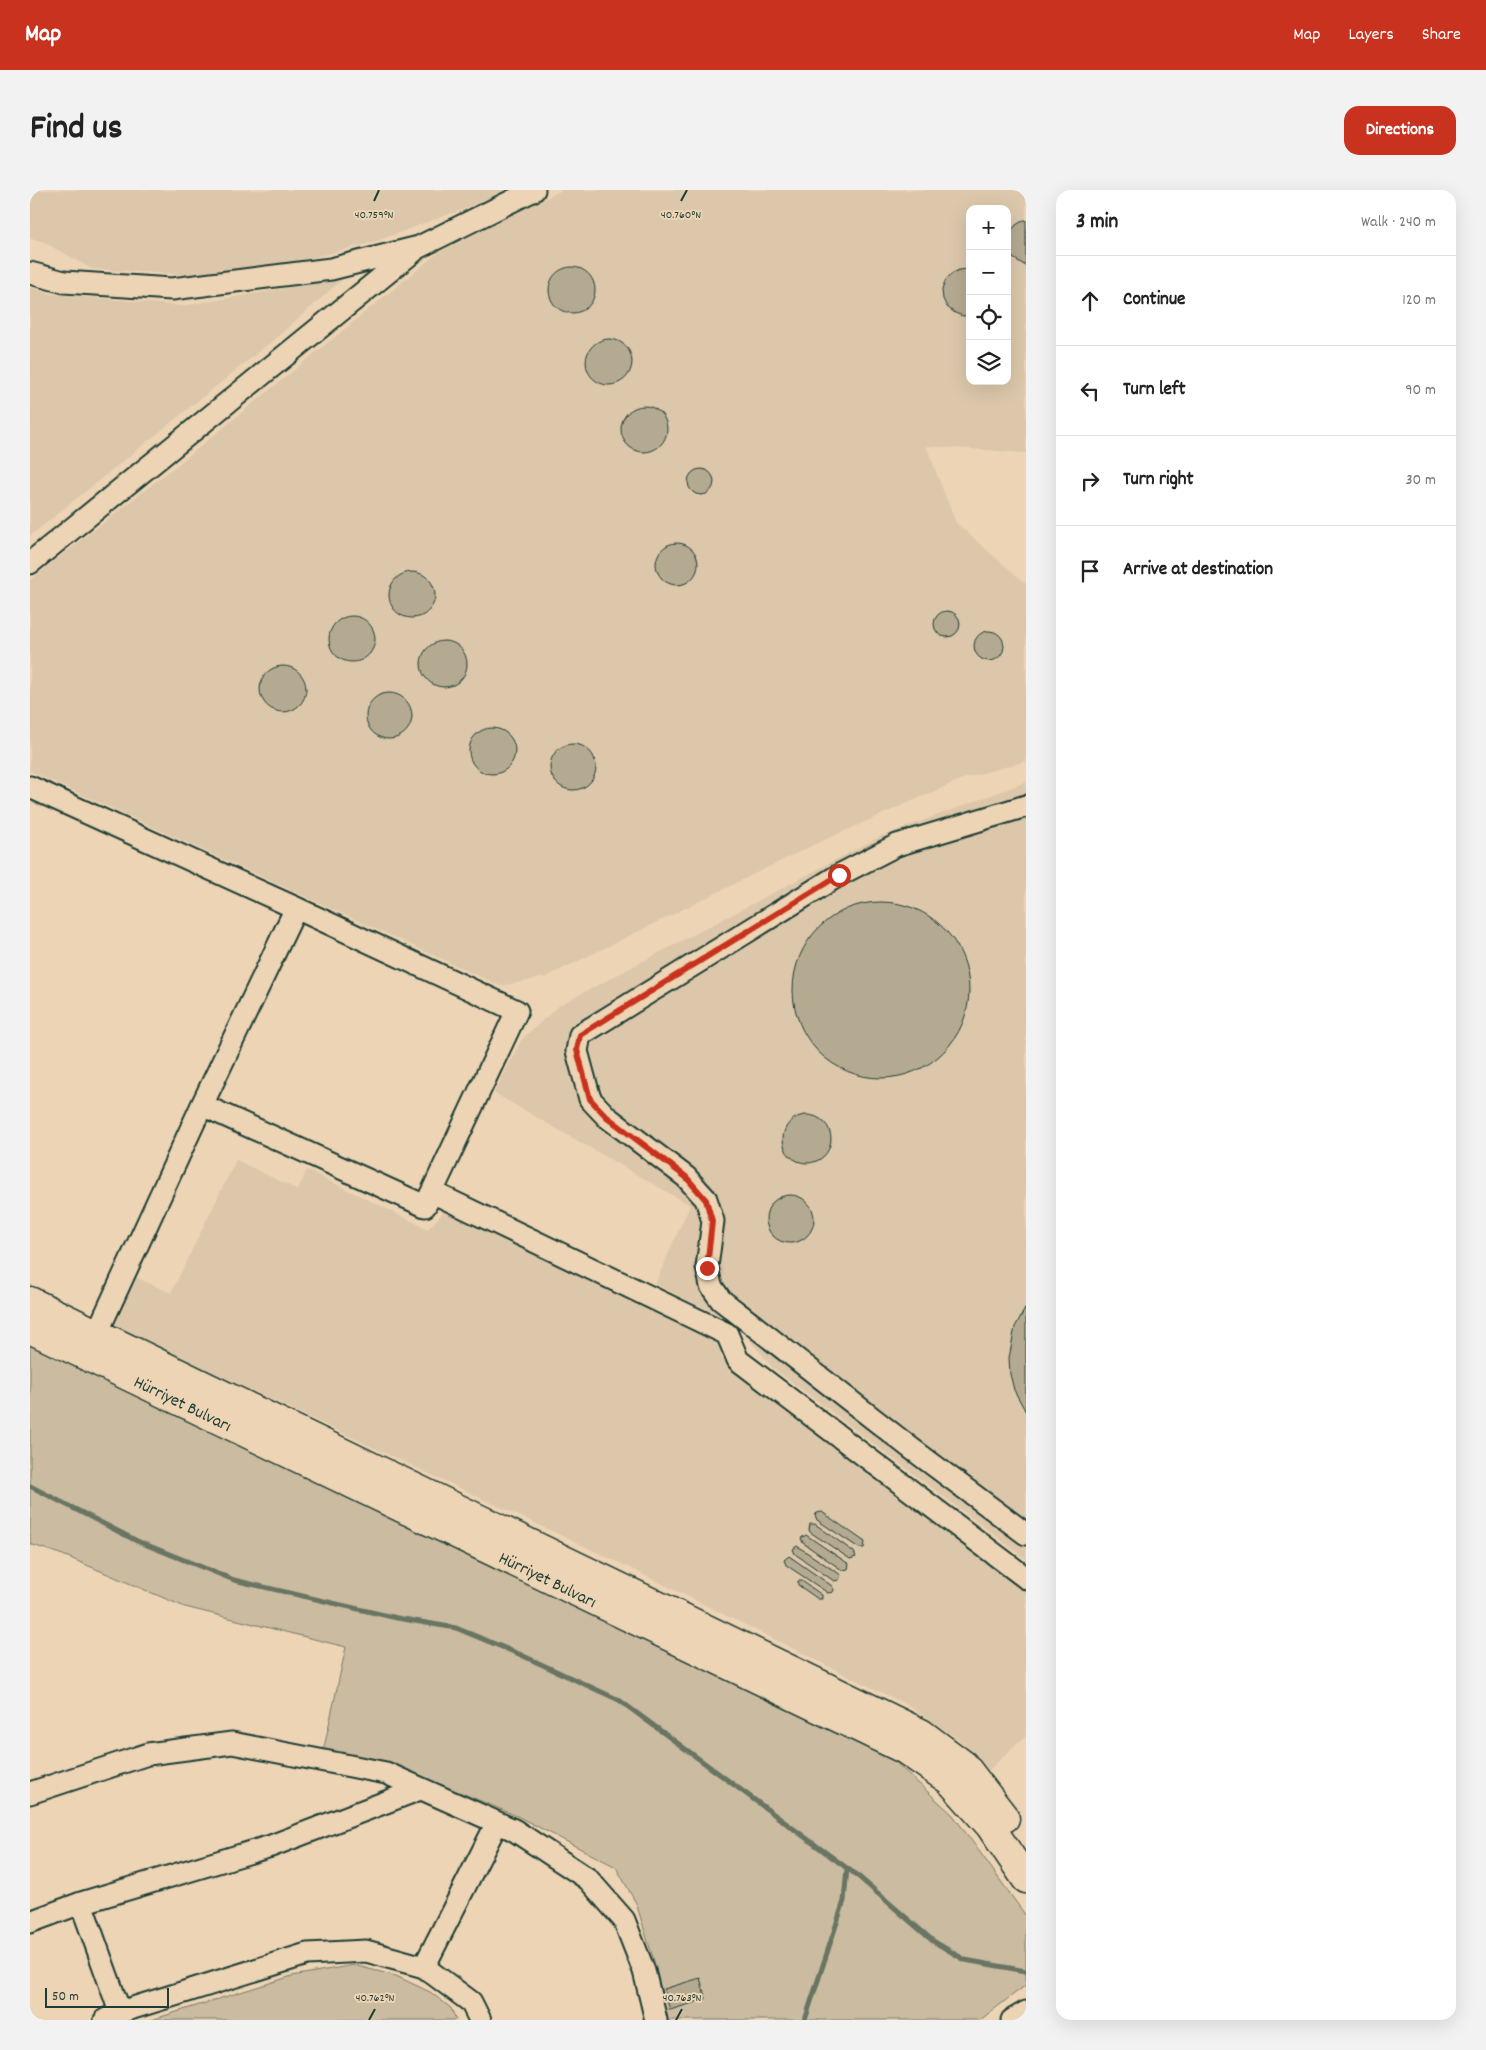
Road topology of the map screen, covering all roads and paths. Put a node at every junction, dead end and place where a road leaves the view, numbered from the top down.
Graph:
1 (534, 190) edge
2 (419, 247) junction
3 (30, 273) edge
4 (30, 563) edge
5 (30, 787) edge
6 (1026, 806) edge
7 (296, 908) junction
8 (202, 1105) junction
9 (432, 1192) junction
10 (30, 1301) edge
11 (30, 1329) edge
12 (94, 1346) junction
13 (1026, 1534) edge
14 (1026, 1578) edge
15 (420, 1788) junction
16 (30, 1793) edge
17 (497, 1823) junction
18 (1026, 1848) edge
19 (1026, 1879) edge
20 (81, 1903) junction
21 (33, 1915) edge
22 (424, 1967) junction
23 (112, 2016) edge
24 (480, 2020) edge
25 (656, 2020) edge

1 - 2 street
2 - 3 street
2 - 4 street
5 - 7 street
6 - 13 street
7 - 8 street
7 - 9 street
8 - 9 street
8 - 12 street
9 - 14 street
10 - 12 main road, Hürriyet Bulvarı
11 - 12 main road, Hürriyet Bulvarı
12 - 18 main road, Hürriyet Bulvarı
12 - 19 main road, Hürriyet Bulvarı
15 - 16 street
15 - 17 street
15 - 20 street
17 - 22 street
17 - 25 street
20 - 21 street
20 - 23 street
22 - 23 street
22 - 24 street

